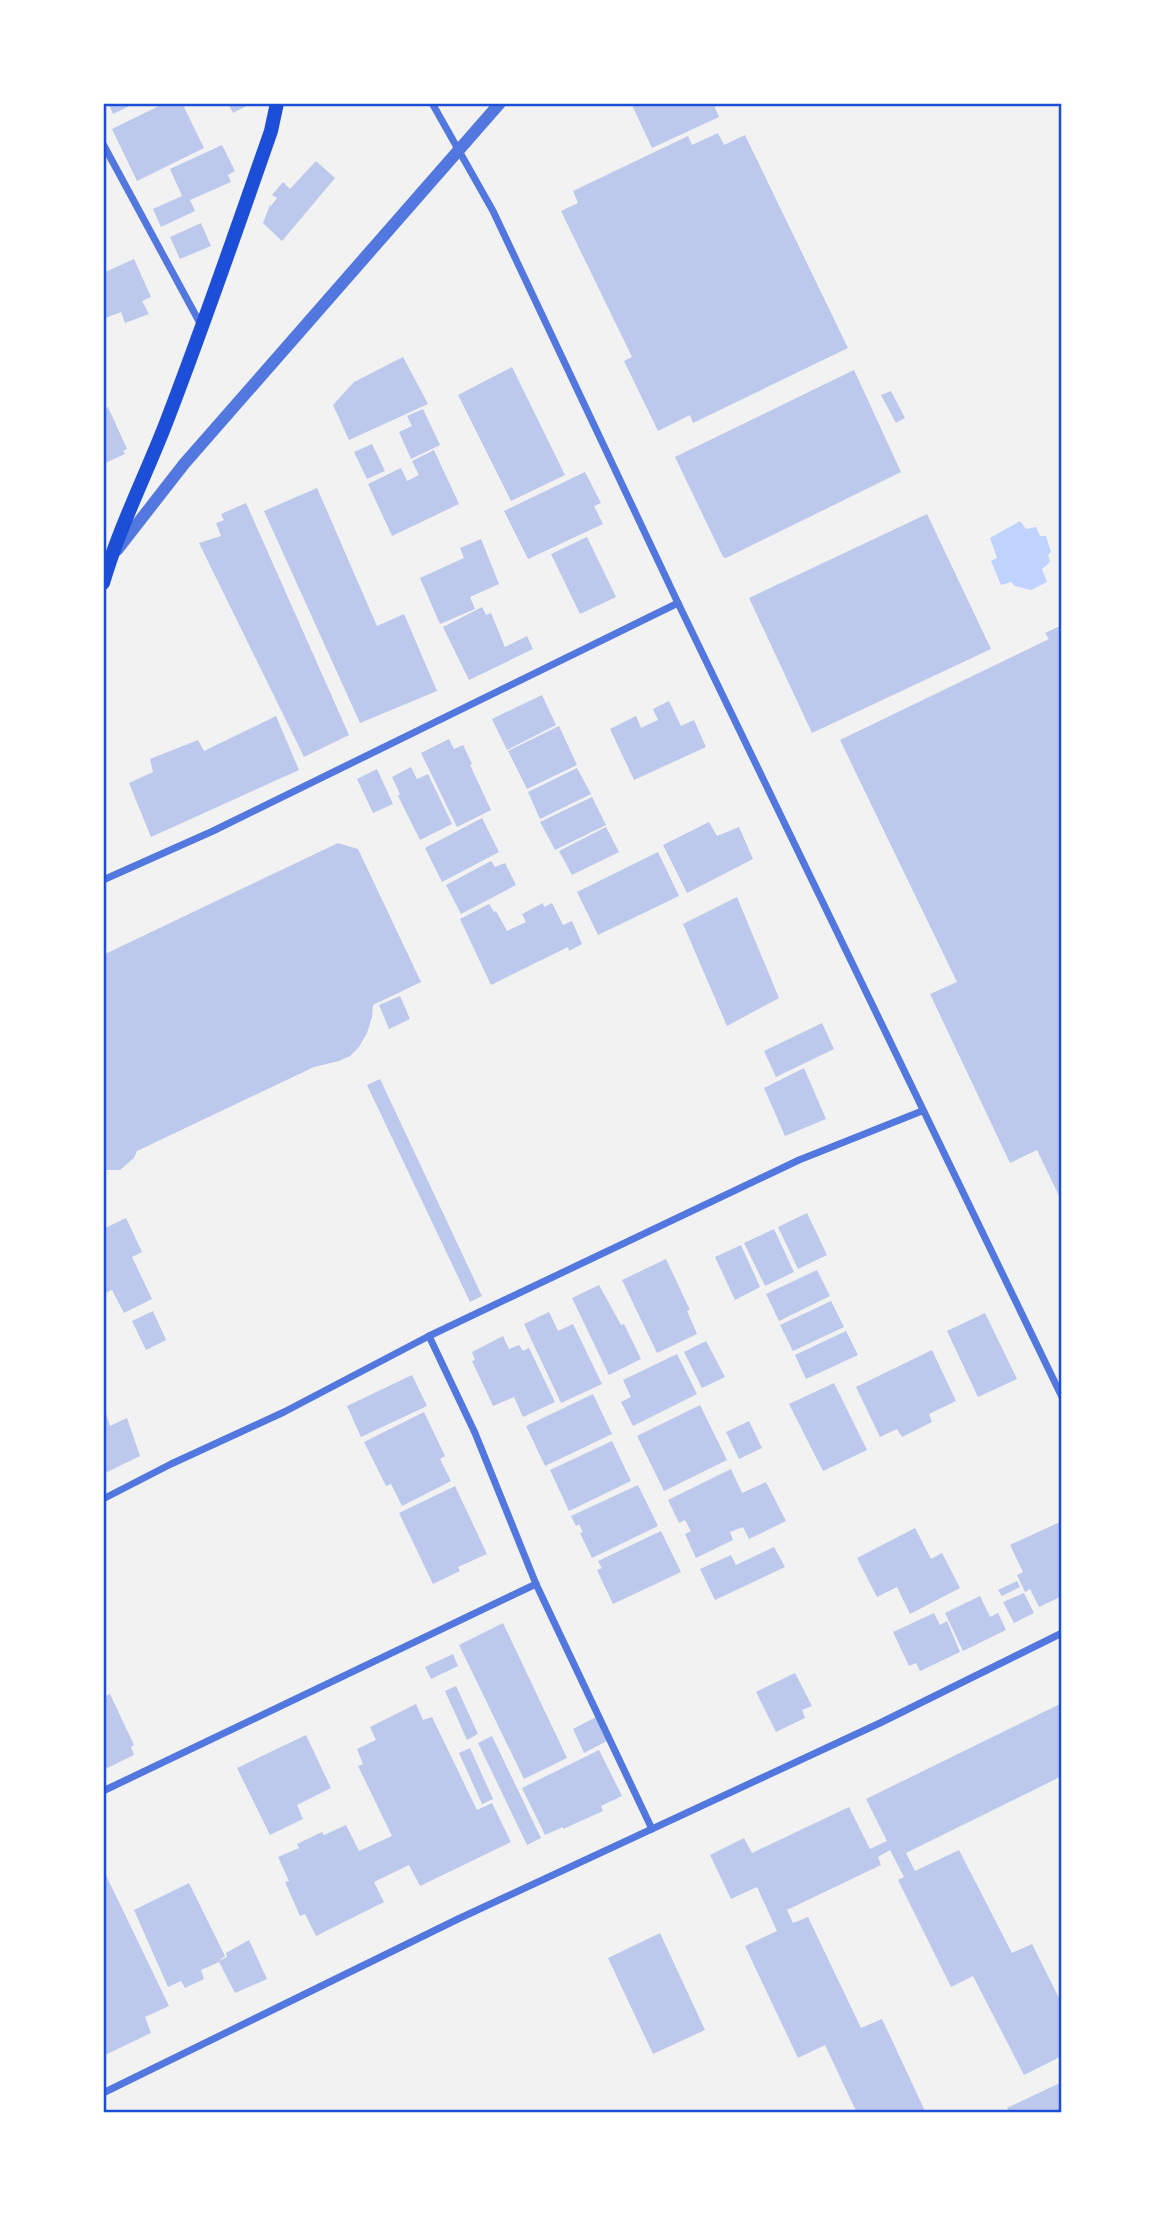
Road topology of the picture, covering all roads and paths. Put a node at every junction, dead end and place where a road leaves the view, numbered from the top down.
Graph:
1 (277, 103) edge
2 (432, 103) edge
3 (500, 103) edge
4 (103, 144) edge
5 (459, 150) junction
6 (202, 328) junction
7 (107, 559) edge
8 (103, 583) edge
9 (678, 603) junction
10 (103, 880) edge
11 (922, 1111) junction
12 (429, 1336) junction
13 (1062, 1397) edge
14 (103, 1499) edge
15 (536, 1584) junction
16 (1062, 1633) edge
17 (103, 1791) edge
18 (652, 1829) junction
19 (103, 2093) edge

1 - 6 main road
2 - 5 street
3 - 5 street
4 - 6 street
5 - 7 street
5 - 9 street
6 - 7 main road
7 - 8 main road
9 - 10 street
9 - 11 street
11 - 12 street
11 - 13 street
12 - 14 street
12 - 15 street
15 - 17 street
15 - 18 street
16 - 18 street
18 - 19 street

